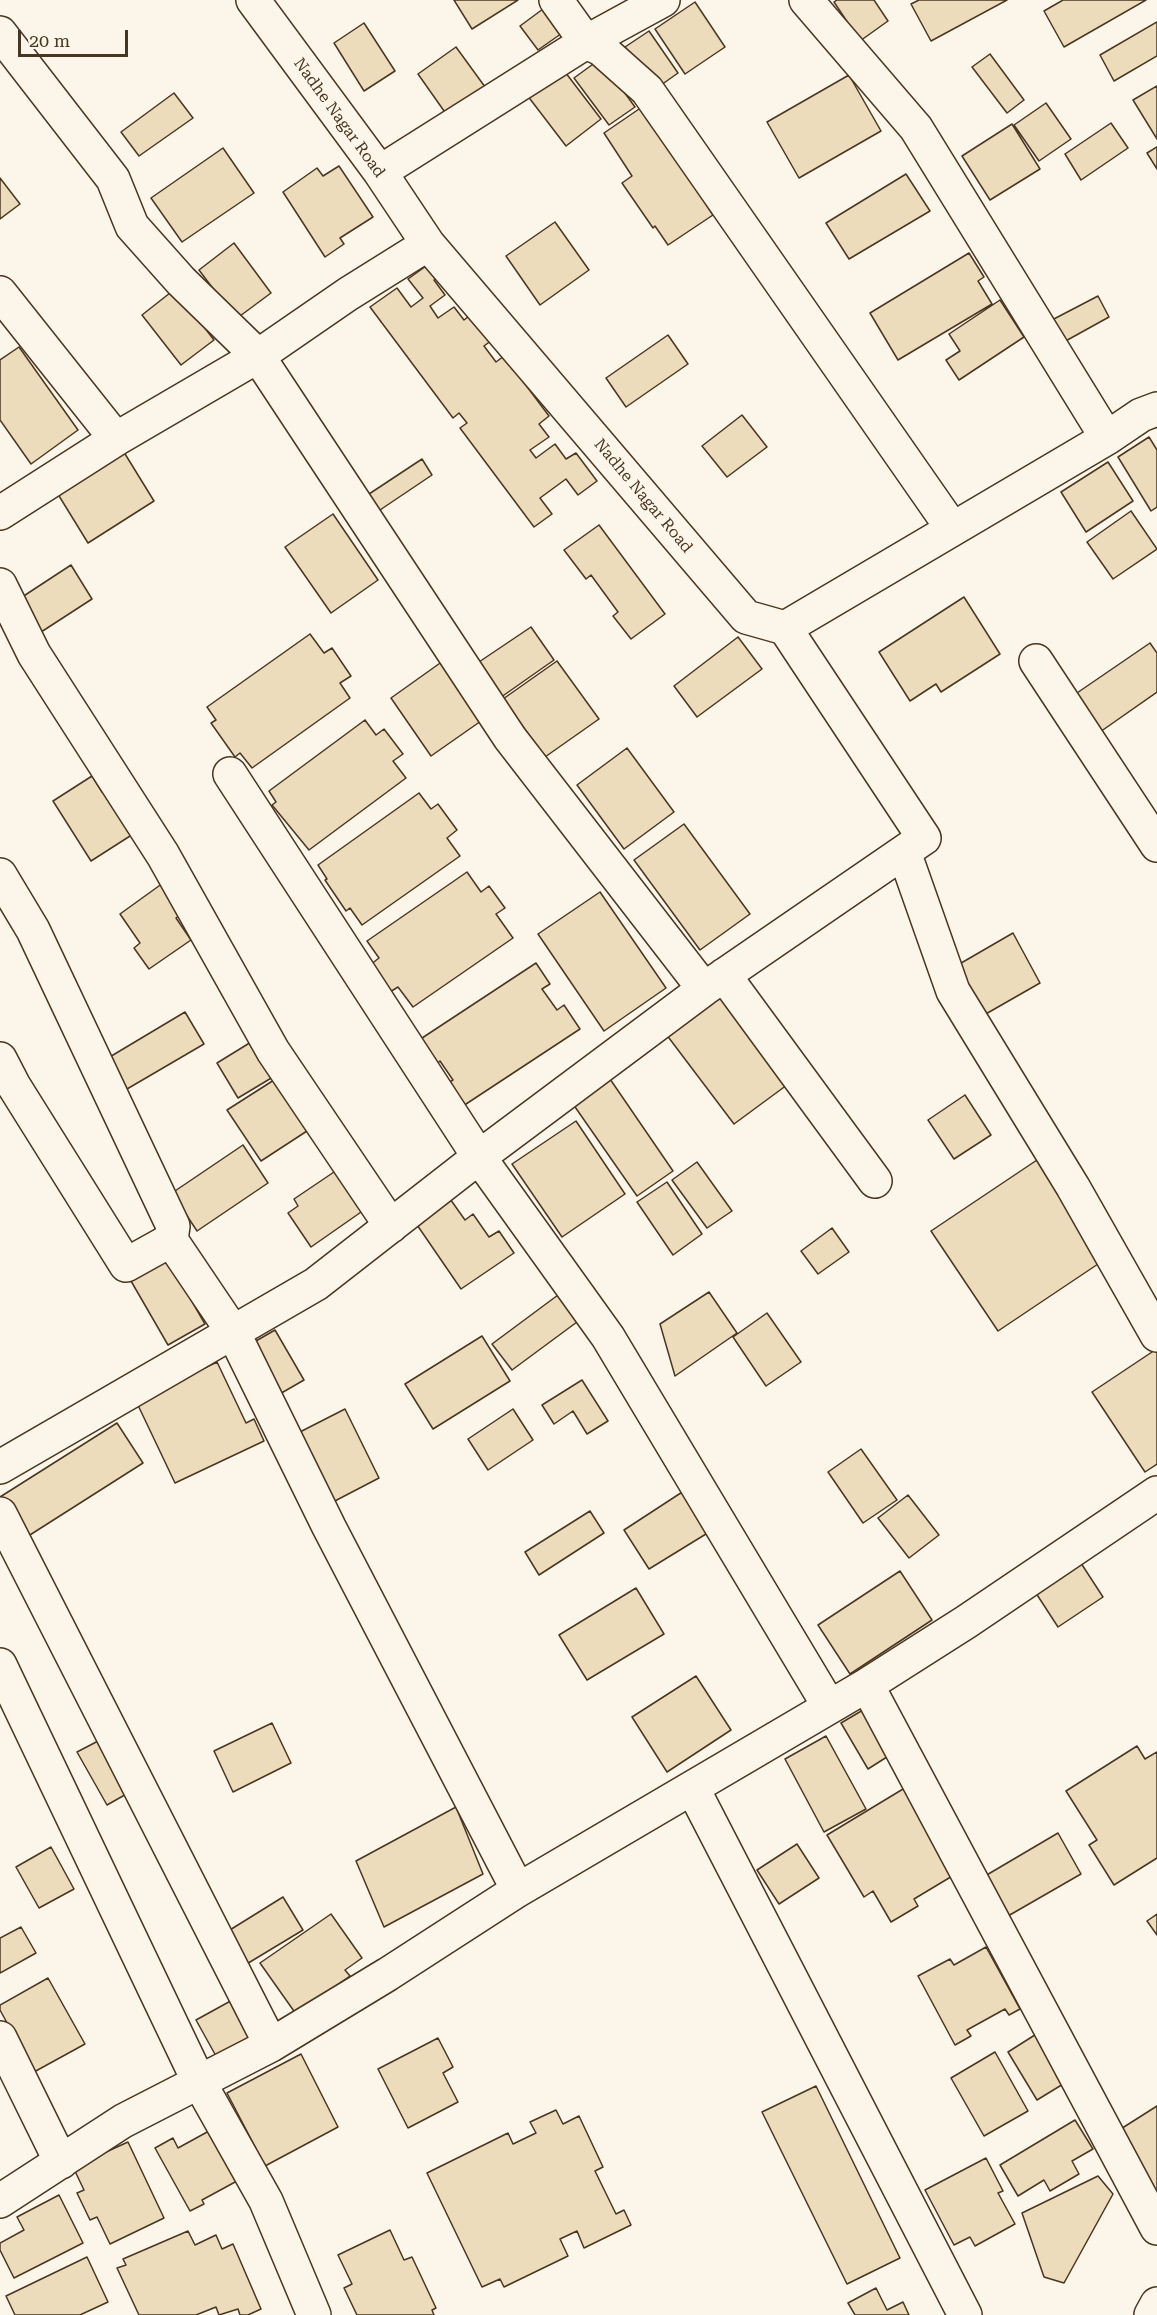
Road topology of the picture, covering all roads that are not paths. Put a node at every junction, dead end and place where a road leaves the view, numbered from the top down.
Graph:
1 (253, 0) edge
2 (556, 0) edge
3 (663, 0) edge
4 (806, 0) edge
5 (0, 33) edge
6 (586, 42) junction
7 (380, 172) junction
8 (428, 244) junction
9 (0, 293) edge
10 (258, 356) junction
11 (1152, 420) edge
12 (1107, 438) junction
13 (116, 439) junction
14 (0, 513) edge
15 (952, 528) junction
16 (0, 585) edge
17 (785, 628) junction
18 (1036, 661) dead end
19 (230, 774) dead end
20 (1157, 845) edge
21 (904, 852) junction
22 (0, 875) edge
23 (714, 982) junction
24 (0, 1059) edge
25 (479, 1157) junction
26 (874, 1181) dead end
27 (391, 1226) junction
28 (171, 1240) junction
29 (233, 1332) junction
30 (1157, 1335) edge
31 (0, 1467) edge
32 (1157, 1493) edge
33 (0, 1514) edge
34 (0, 1665) edge
35 (867, 1685) junction
36 (829, 1706) junction
37 (693, 1789) junction
38 (518, 1890) junction
39 (0, 2038) edge
40 (271, 2045) junction
41 (199, 2082) junction
42 (61, 2162) junction
43 (0, 2201) edge
44 (1157, 2228) edge
45 (1157, 2304) edge
46 (314, 2315) edge
47 (965, 2315) edge
48 (1151, 2315) edge

1 - 7 street, Nadhe Nagar Road
2 - 6 street
3 - 6 street
4 - 12 street
5 - 10 street
6 - 7 street
6 - 15 street
7 - 8 street, Nadhe Nagar Road
8 - 10 street
8 - 17 street, Nadhe Nagar Road
9 - 13 street
10 - 13 street
10 - 23 street
11 - 12 street
12 - 15 street
13 - 14 street
15 - 17 street
16 - 27 street
17 - 21 street
18 - 20 street
19 - 25 street
21 - 23 street
21 - 30 street
22 - 28 street
23 - 25 street
23 - 26 street
24 - 28 street
25 - 27 street
25 - 36 street
27 - 29 street
28 - 29 street
29 - 31 street
29 - 38 street
32 - 35 street
33 - 40 street
34 - 41 street
35 - 36 street
35 - 44 street
36 - 37 street
37 - 38 street
37 - 47 street
38 - 40 street
39 - 42 street
40 - 41 street
41 - 42 street
41 - 46 street
42 - 43 street
45 - 48 street

